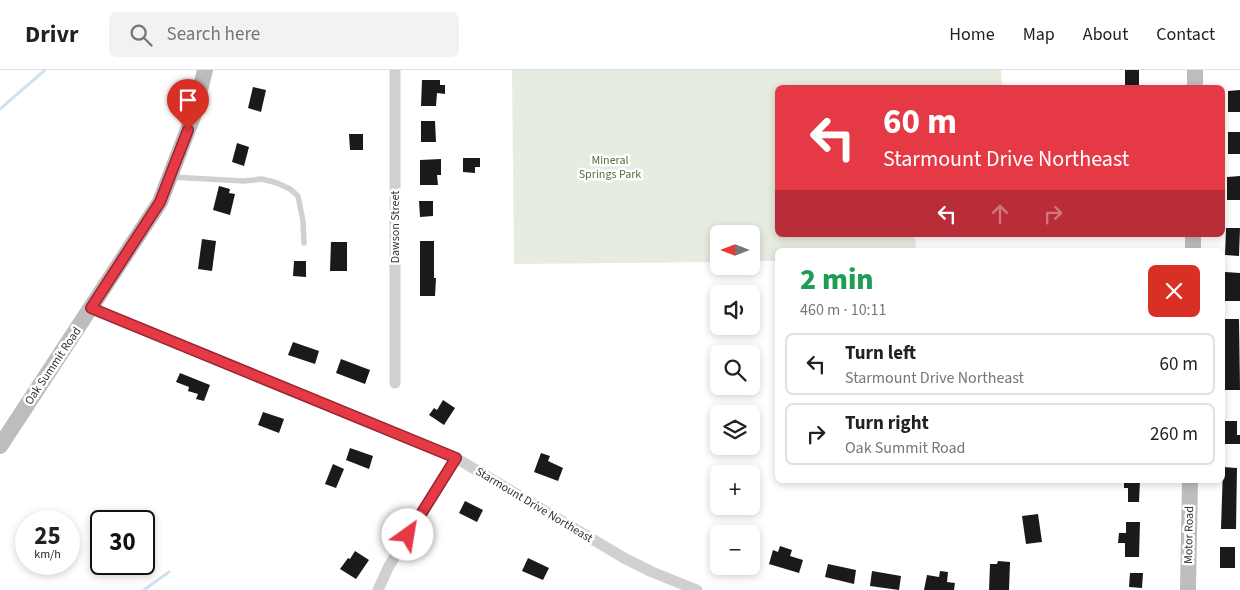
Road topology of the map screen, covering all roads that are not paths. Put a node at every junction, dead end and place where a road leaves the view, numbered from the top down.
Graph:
1 (205, 70) edge
2 (395, 70) edge
3 (1195, 70) edge
4 (1195, 85) edge
5 (169, 177) junction
6 (304, 243) dead end
7 (91, 308) junction
8 (394, 383) dead end
9 (0, 446) edge
10 (456, 458) junction
11 (1190, 483) edge
12 (378, 590) edge
13 (697, 590) edge
14 (1188, 590) edge

1 - 5 main road, Oak Summit Road
2 - 8 street, Dawson Street
3 - 4 main road
5 - 6 lane
5 - 7 main road, Oak Summit Road
7 - 9 main road, Oak Summit Road
7 - 10 street, Starmount Drive Northeast
10 - 12 street
10 - 13 street, Starmount Drive Northeast
11 - 14 main road, Motor Road

